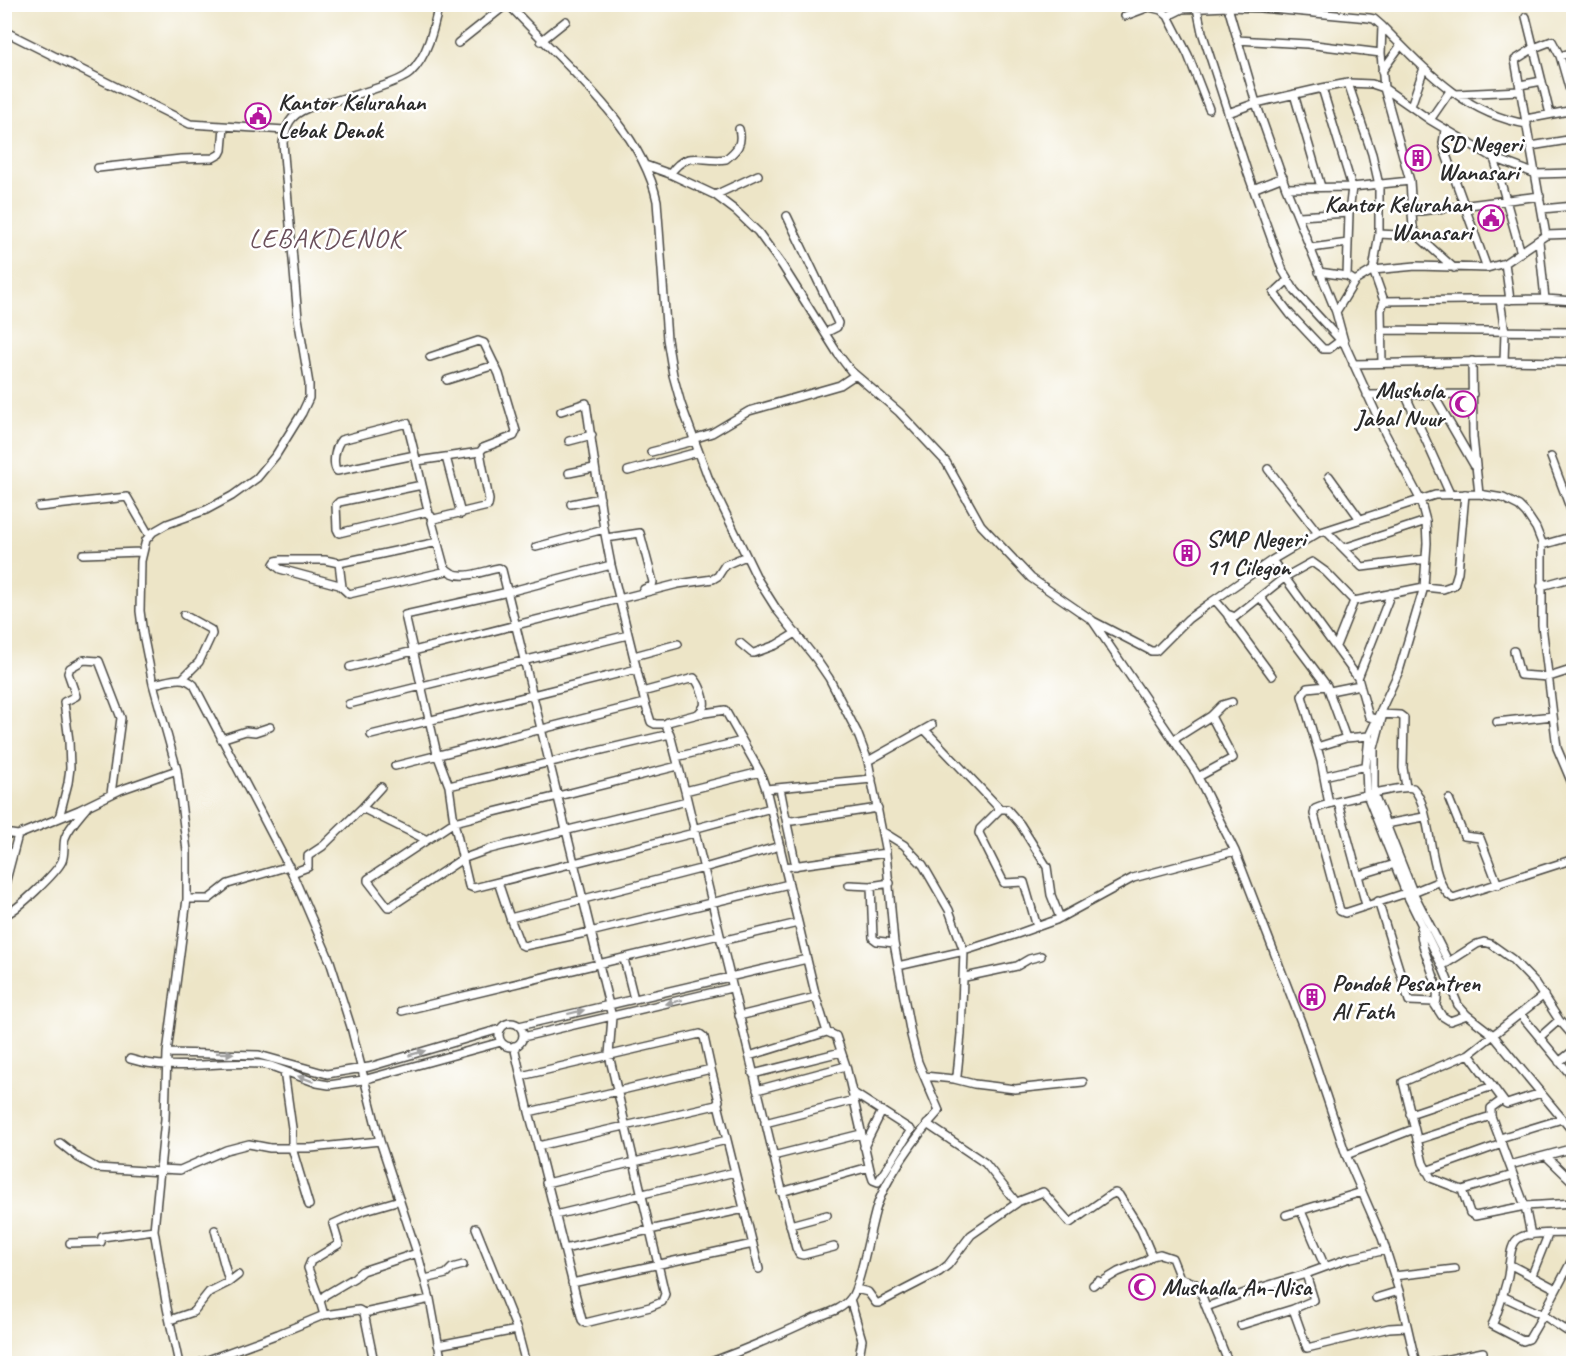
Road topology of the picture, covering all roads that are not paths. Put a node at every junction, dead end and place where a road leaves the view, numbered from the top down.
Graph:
1 (439, 4) edge
2 (508, 4) edge
3 (1228, 7) junction
4 (1197, 8) junction
5 (1125, 16) dead end
6 (1168, 16) junction
7 (1526, 17) dead end
8 (566, 21) dead end
9 (1382, 26) junction
10 (4, 31) edge
11 (1237, 40) junction
12 (541, 41) junction
13 (458, 43) dead end
14 (1401, 45) junction
15 (1534, 48) junction
16 (1574, 52) edge
17 (1380, 53) junction
18 (1560, 56) junction
19 (1424, 68) junction
20 (1382, 71) junction
21 (1542, 81) junction
22 (1348, 83) junction
23 (1322, 88) junction
24 (1384, 88) junction
25 (1520, 88) junction
26 (1570, 91) dead end
27 (1452, 92) junction
28 (1294, 94) junction
29 (1256, 103) junction
30 (1411, 106) junction
31 (1209, 109) dead end
32 (1573, 111) edge
33 (1228, 113) junction
34 (1550, 114) junction
35 (1430, 120) junction
36 (1527, 121) junction
37 (224, 127) junction
38 (739, 129) dead end
39 (285, 130) junction
40 (1445, 130) junction
41 (1574, 140) edge
42 (1531, 146) junction
43 (1494, 158) junction
44 (645, 165) junction
45 (98, 168) dead end
46 (1574, 173) edge
47 (670, 174) junction
48 (1536, 174) junction
49 (758, 175) dead end
50 (1283, 177) junction
51 (1410, 181) junction
52 (1379, 185) junction
53 (1353, 187) junction
54 (1286, 188) junction
55 (1321, 188) junction
56 (1253, 189) junction
57 (715, 195) junction
58 (1540, 196) junction
59 (1505, 199) junction
60 (1464, 204) junction
61 (1574, 206) edge
62 (1542, 208) junction
63 (1413, 212) junction
64 (1349, 213) junction
65 (787, 216) dead end
66 (1299, 216) junction
67 (1379, 234) junction
68 (1574, 234) edge
69 (1546, 235) junction
70 (1418, 236) junction
71 (1539, 241) junction
72 (1348, 243) junction
73 (1573, 244) edge
74 (1311, 248) junction
75 (1521, 253) junction
76 (1574, 261) edge
77 (1505, 263) junction
78 (1454, 268) junction
79 (1487, 268) junction
80 (1373, 270) junction
81 (1319, 272) junction
82 (1347, 276) junction
83 (1288, 280) junction
84 (1355, 281) junction
85 (1545, 299) junction
86 (1500, 300) junction
87 (1510, 300) junction
88 (1384, 301) junction
89 (1574, 301) edge
90 (1336, 312) junction
91 (1381, 330) junction
92 (1504, 332) junction
93 (825, 333) junction
94 (1574, 333) edge
95 (1342, 342) junction
96 (1574, 356) edge
97 (430, 357) dead end
98 (1473, 361) junction
99 (1504, 361) junction
100 (1382, 363) junction
101 (1353, 364) junction
102 (495, 365) junction
103 (855, 375) junction
104 (447, 380) dead end
105 (1405, 394) junction
106 (1433, 394) junction
107 (1473, 394) junction
108 (1367, 395) junction
109 (561, 411) dead end
110 (592, 435) junction
111 (693, 440) junction
112 (569, 441) dead end
113 (480, 452) junction
114 (651, 452) dead end
115 (698, 452) junction
116 (446, 457) junction
117 (1551, 457) dead end
118 (416, 458) junction
119 (594, 468) junction
120 (1475, 468) junction
121 (1268, 469) dead end
122 (628, 471) dead end
123 (569, 473) dead end
124 (1329, 476) dead end
125 (422, 485) junction
126 (1450, 494) junction
127 (1465, 494) junction
128 (1479, 494) junction
129 (600, 498) junction
130 (1420, 499) junction
131 (571, 504) dead end
132 (39, 507) dead end
133 (461, 513) junction
134 (431, 517) junction
135 (1574, 518) edge
136 (1360, 519) junction
137 (1426, 521) junction
138 (604, 529) junction
139 (1322, 532) junction
140 (149, 535) junction
141 (1574, 536) edge
142 (606, 538) junction
143 (438, 542) junction
144 (1542, 545) junction
145 (536, 547) dead end
146 (1344, 548) junction
147 (142, 552) junction
148 (83, 554) dead end
149 (746, 556) junction
150 (1426, 559) junction
151 (1272, 560) junction
152 (339, 563) junction
153 (611, 565) junction
154 (447, 571) junction
155 (1285, 577) junction
156 (1574, 577) edge
157 (1541, 586) junction
158 (342, 587) junction
159 (1424, 587) junction
160 (508, 592) junction
161 (1391, 593) junction
162 (619, 597) junction
163 (1260, 597) junction
164 (1215, 600) junction
165 (1354, 602) junction
166 (1227, 614) junction
167 (184, 615) dead end
168 (1092, 620) junction
169 (516, 626) junction
170 (796, 633) junction
171 (628, 635) junction
172 (740, 643) dead end
173 (678, 644) dead end
174 (1336, 646) junction
175 (1514, 651) dead end
176 (414, 652) junction
177 (633, 656) junction
178 (525, 661) junction
179 (350, 667) dead end
180 (637, 669) junction
181 (1574, 669) edge
182 (1272, 676) dead end
183 (1549, 676) junction
184 (183, 678) junction
185 (1359, 681) junction
186 (153, 684) junction
187 (422, 686) junction
188 (1328, 689) junction
189 (642, 692) junction
190 (534, 696) junction
191 (1232, 702) dead end
192 (645, 703) junction
193 (349, 704) dead end
194 (698, 714) junction
195 (1211, 716) junction
196 (1380, 716) junction
197 (1553, 716) junction
198 (429, 719) junction
199 (1497, 722) dead end
200 (665, 724) junction
201 (932, 725) dead end
202 (270, 727) dead end
203 (542, 728) junction
204 (925, 730) junction
205 (670, 734) junction
206 (371, 735) dead end
207 (1369, 736) junction
208 (1346, 738) junction
209 (221, 740) junction
210 (1173, 740) junction
211 (742, 741) junction
212 (1317, 747) junction
213 (438, 754) junction
214 (676, 757) junction
215 (868, 761) junction
216 (549, 764) junction
217 (395, 766) dead end
218 (678, 766) junction
219 (1366, 766) junction
220 (177, 770) junction
221 (760, 772) junction
222 (1324, 776) junction
223 (1198, 777) junction
224 (872, 779) junction
225 (449, 786) junction
226 (381, 787) dead end
227 (1406, 787) junction
228 (780, 788) junction
229 (1574, 788) edge
230 (766, 789) junction
231 (685, 791) junction
232 (111, 794) junction
233 (1371, 794) junction
234 (557, 798) junction
235 (1449, 799) dead end
236 (687, 801) junction
237 (1338, 802) junction
238 (1329, 804) junction
239 (89, 805) junction
240 (362, 808) junction
241 (771, 808) junction
242 (878, 808) junction
243 (1000, 809) junction
244 (1424, 817) junction
245 (59, 818) junction
246 (786, 819) junction
247 (454, 822) junction
248 (1386, 824) junction
249 (566, 831) junction
250 (694, 831) junction
251 (883, 832) junction
252 (4, 833) edge
253 (18, 835) junction
254 (427, 840) junction
255 (780, 846) junction
256 (1235, 851) junction
257 (886, 853) junction
258 (1394, 853) junction
259 (462, 859) junction
260 (1574, 859) edge
261 (574, 864) junction
262 (1395, 864) junction
263 (796, 866) junction
264 (785, 867) junction
265 (704, 868) junction
266 (290, 870) junction
267 (1359, 875) junction
268 (1440, 881) junction
269 (498, 882) junction
270 (890, 883) junction
271 (789, 884) junction
272 (849, 885) dead end
273 (1498, 885) junction
274 (871, 886) junction
275 (4, 888) edge
276 (1409, 892) junction
277 (582, 898) junction
278 (187, 899) junction
279 (1378, 901) junction
280 (711, 903) junction
281 (1366, 905) junction
282 (4, 915) edge
283 (510, 918) junction
284 (1060, 918) junction
285 (798, 923) junction
286 (1421, 926) junction
287 (1037, 927) junction
288 (590, 932) junction
289 (720, 938) junction
290 (894, 943) junction
291 (964, 951) junction
292 (1041, 956) dead end
293 (624, 959) junction
294 (807, 959) junction
295 (1445, 964) junction
296 (598, 966) junction
297 (898, 966) junction
298 (729, 977) junction
299 (965, 977) junction
300 (731, 988) junction
301 (1544, 995) junction
302 (816, 997) junction
303 (634, 999) junction
304 (1436, 1004) junction
305 (609, 1005) junction
306 (402, 1011) dead end
307 (1467, 1015) junction
308 (1521, 1015) junction
309 (739, 1016) junction
310 (612, 1017) junction
311 (1559, 1020) junction
312 (1574, 1023) edge
313 (519, 1026) junction
314 (1564, 1028) junction
315 (500, 1029) junction
316 (826, 1032) junction
317 (1493, 1035) junction
318 (1540, 1036) junction
319 (1574, 1037) edge
320 (522, 1038) junction
321 (501, 1042) junction
322 (514, 1046) junction
323 (1574, 1050) edge
324 (841, 1052) junction
325 (167, 1053) junction
326 (1469, 1054) junction
327 (609, 1055) junction
328 (749, 1056) junction
329 (130, 1059) dead end
330 (1559, 1062) junction
331 (166, 1066) junction
332 (846, 1066) junction
333 (361, 1068) junction
334 (711, 1069) junction
335 (284, 1071) junction
336 (753, 1074) junction
337 (521, 1076) junction
338 (924, 1076) junction
339 (1574, 1078) edge
340 (954, 1079) junction
341 (363, 1080) junction
342 (1083, 1082) dead end
343 (1493, 1086) junction
344 (757, 1090) junction
345 (616, 1091) junction
346 (1541, 1093) junction
347 (853, 1096) junction
348 (1502, 1100) junction
349 (718, 1104) junction
350 (882, 1111) junction
351 (529, 1112) junction
352 (1410, 1114) junction
353 (1491, 1116) junction
354 (1562, 1119) junction
355 (765, 1123) junction
356 (927, 1124) junction
357 (626, 1126) junction
358 (1414, 1129) junction
359 (1573, 1130) edge
360 (861, 1134) junction
361 (727, 1140) junction
362 (1418, 1140) junction
363 (1501, 1141) junction
364 (380, 1142) junction
365 (60, 1143) dead end
366 (537, 1146) junction
367 (864, 1147) junction
368 (292, 1148) junction
369 (1574, 1148) edge
370 (1346, 1155) junction
371 (773, 1156) junction
372 (1546, 1156) junction
373 (634, 1161) junction
374 (1510, 1165) junction
375 (869, 1167) junction
376 (161, 1171) junction
377 (1426, 1171) junction
378 (735, 1172) junction
379 (1513, 1175) junction
380 (546, 1183) junction
381 (1574, 1183) edge
382 (1462, 1190) junction
383 (781, 1192) junction
384 (1362, 1192) junction
385 (643, 1195) junction
386 (400, 1200) junction
387 (1017, 1202) junction
388 (1574, 1203) edge
389 (309, 1205) dead end
390 (1525, 1206) junction
391 (744, 1209) junction
392 (1301, 1211) junction
393 (555, 1215) junction
394 (827, 1215) dead end
395 (1286, 1215) dead end
396 (790, 1225) junction
397 (476, 1228) dead end
398 (651, 1229) junction
399 (154, 1230) junction
400 (215, 1230) dead end
401 (1574, 1233) edge
402 (1531, 1235) junction
403 (1548, 1235) junction
404 (70, 1243) dead end
405 (753, 1244) junction
406 (834, 1247) dead end
407 (564, 1250) junction
408 (1386, 1250) junction
409 (417, 1253) junction
410 (1152, 1256) junction
411 (1574, 1256) edge
412 (1509, 1264) junction
413 (463, 1265) dead end
414 (659, 1265) junction
415 (1324, 1267) junction
416 (759, 1269) dead end
417 (1455, 1269) dead end
418 (1306, 1274) junction
419 (238, 1275) dead end
420 (1532, 1275) junction
421 (1395, 1276) junction
422 (425, 1279) junction
423 (229, 1282) junction
424 (572, 1283) junction
425 (1093, 1285) dead end
426 (1556, 1288) junction
427 (856, 1289) junction
428 (1399, 1291) junction
429 (1502, 1296) junction
430 (1376, 1298) dead end
431 (430, 1299) junction
432 (850, 1299) junction
433 (320, 1301) junction
434 (1206, 1307) junction
435 (1293, 1309) junction
436 (364, 1313) junction
437 (324, 1315) junction
438 (1543, 1315) junction
439 (170, 1320) junction
440 (1574, 1320) edge
441 (1241, 1325) dead end
442 (1407, 1327) junction
443 (517, 1330) junction
444 (1570, 1333) edge
445 (438, 1345) junction
446 (1483, 1352) dead end
447 (732, 1354) junction
448 (179, 1364) edge
449 (197, 1364) edge
450 (369, 1364) edge
451 (442, 1364) edge
452 (526, 1364) edge
453 (705, 1364) edge
454 (735, 1364) edge
455 (866, 1364) edge
456 (1229, 1364) edge
457 (1416, 1364) edge
458 (1425, 1364) edge

1 - 39 street
2 - 12 street
2 - 13 street
3 - 4 street
3 - 9 street
3 - 11 street
4 - 6 street
4 - 33 street
5 - 6 street
6 - 31 street
7 - 15 street
8 - 12 street
9 - 14 street
9 - 17 street
10 - 37 street
11 - 17 street
11 - 29 street
12 - 44 street
14 - 19 street
14 - 20 street
15 - 18 street
15 - 21 street
15 - 25 street
16 - 18 street
17 - 20 street
18 - 26 street
19 - 27 street
19 - 30 street
20 - 24 street
21 - 25 street
21 - 34 street
22 - 23 street
22 - 24 street
22 - 52 street
23 - 28 street
23 - 53 street
24 - 30 street
24 - 51 street
25 - 27 street
25 - 36 street
27 - 35 street
27 - 36 street
28 - 29 street
28 - 55 street
29 - 33 street
29 - 50 street
30 - 35 street
32 - 34 street
33 - 56 street
34 - 36 street
35 - 40 street
36 - 42 street
37 - 39 street
37 - 45 street
38 - 47 street
39 - 140 street
40 - 43 street
40 - 60 street
41 - 42 street
42 - 48 street
43 - 48 street
43 - 59 street
44 - 47 street
44 - 111 street
46 - 48 street
47 - 57 street
48 - 58 street
49 - 57 street
50 - 54 street
50 - 56 street
51 - 52 street
51 - 63 street
52 - 53 street
52 - 67 street
53 - 55 street
53 - 64 street
54 - 55 street
54 - 66 street
56 - 83 street
57 - 93 street
58 - 59 street
58 - 62 street
59 - 60 street
59 - 75 street
60 - 63 street
60 - 79 street
61 - 62 street
62 - 69 street
63 - 70 street
64 - 66 street
64 - 72 street
65 - 93 street
66 - 74 street
67 - 70 street
67 - 80 street
68 - 69 street
69 - 71 street
70 - 78 street
71 - 75 street
71 - 85 street
72 - 74 street
72 - 82 street
73 - 76 street
74 - 81 street
75 - 77 street
77 - 79 street
77 - 87 street
78 - 79 street
78 - 80 street
80 - 84 street
80 - 88 street
81 - 82 street
81 - 90 street
82 - 84 street
83 - 95 street
83 - 95 street
84 - 90 street
85 - 87 street
85 - 89 street
86 - 87 street
86 - 88 street
86 - 92 street
88 - 91 street
90 - 95 street
91 - 92 street
91 - 100 street
92 - 94 street
92 - 99 street
93 - 103 street
95 - 101 street
96 - 99 street
97 - 102 street
98 - 99 street
98 - 100 street
98 - 107 street
100 - 101 street
101 - 108 street
102 - 104 street
102 - 113 street
103 - 111 street
103 - 168 street
105 - 106 street
105 - 108 street
105 - 126 street
106 - 107 street
106 - 120 street
107 - 120 street
108 - 130 street
109 - 110 street
110 - 112 street
110 - 119 street
111 - 114 street
111 - 115 street
113 - 116 street
113 - 133 street
115 - 122 street
115 - 149 street
116 - 118 street
116 - 133 street
117 - 135 street
118 - 118 street
118 - 125 street
119 - 123 street
119 - 129 street
120 - 128 street
121 - 139 street
124 - 136 street
125 - 134 street
125 - 134 street
126 - 127 street
126 - 130 street
127 - 128 street
127 - 159 street
128 - 144 street
129 - 131 street
129 - 138 street
130 - 136 street
130 - 137 street
132 - 140 street
133 - 134 street
134 - 143 street
136 - 139 street
137 - 146 street
137 - 150 street
138 - 142 street
138 - 145 street
139 - 146 street
139 - 151 street
140 - 147 street
141 - 144 street
142 - 153 street
142 - 162 street
143 - 152 street
143 - 154 street
144 - 157 street
146 - 150 street
147 - 148 street
147 - 186 street
149 - 162 street
149 - 170 street
150 - 159 street
151 - 155 street
151 - 164 street
152 - 158 street
152 - 158 street
153 - 160 street
153 - 162 street
154 - 158 street
154 - 160 street
155 - 163 street
155 - 165 street
155 - 174 street
156 - 157 street
157 - 183 street
159 - 161 street
159 - 196 street
160 - 169 street
160 - 176 street
161 - 165 street
161 - 185 street
162 - 169 street
162 - 171 street
163 - 166 street
163 - 188 street
164 - 166 street
164 - 168 street
165 - 174 street
166 - 182 street
167 - 184 street
168 - 210 street
169 - 176 street
169 - 178 street
170 - 172 street
170 - 215 street
171 - 177 street
171 - 178 street
173 - 177 street
174 - 185 street
175 - 183 street
176 - 179 street
176 - 187 street
177 - 180 street
178 - 187 street
178 - 190 street
180 - 189 street
180 - 190 street
181 - 183 street
183 - 197 street
184 - 186 street
184 - 209 street
185 - 188 street
185 - 196 street
186 - 220 street
187 - 193 street
187 - 198 street
188 - 208 street
188 - 212 street
189 - 192 street
189 - 194 street
190 - 198 street
190 - 203 street
191 - 195 street
192 - 200 street
192 - 203 street
194 - 200 street
194 - 211 street
195 - 210 street
195 - 223 street
196 - 207 street
196 - 227 street
196 - 233 street
197 - 199 street
197 - 229 street
198 - 206 street
198 - 213 street
200 - 205 street
201 - 204 street
202 - 209 street
203 - 213 street
203 - 216 street
204 - 215 street
204 - 243 street
205 - 214 street
205 - 216 street
207 - 208 street
207 - 219 street
208 - 212 street
209 - 266 street
210 - 223 street
211 - 214 street
211 - 221 street
212 - 222 street
213 - 217 street
213 - 225 street
214 - 218 street
215 - 224 street
216 - 225 street
216 - 234 street
218 - 231 street
218 - 234 street
219 - 222 street
219 - 233 street
220 - 232 street
220 - 278 street
221 - 230 street
221 - 231 street
222 - 238 street
223 - 256 street
224 - 228 street
224 - 242 street
225 - 247 street
226 - 240 street
227 - 233 street
227 - 244 street
228 - 230 street
228 - 246 street
230 - 241 street
231 - 236 street
232 - 239 street
232 - 245 street
233 - 237 street
233 - 248 street
233 - 258 street
234 - 247 street
234 - 249 street
235 - 273 street
236 - 249 street
236 - 250 street
237 - 238 street
237 - 267 street
238 - 281 street
239 - 245 street
239 - 282 street
240 - 254 street
240 - 266 street
241 - 250 street
241 - 255 street
242 - 246 street
242 - 251 street
243 - 284 street
243 - 287 street
244 - 248 street
244 - 268 street
245 - 253 street
246 - 263 street
247 - 254 street
247 - 259 street
248 - 258 street
249 - 259 street
249 - 261 street
250 - 261 street
250 - 265 street
251 - 257 street
251 - 291 street
252 - 253 street
253 - 275 street
254 - 259 street
255 - 264 street
255 - 265 street
256 - 284 street
256 - 370 street
257 - 263 street
257 - 270 street
258 - 262 street
258 - 276 street
259 - 269 street
260 - 273 street
261 - 269 street
261 - 277 street
262 - 267 street
262 - 276 street
263 - 264 street
264 - 271 street
265 - 277 street
265 - 280 street
266 - 278 street
266 - 333 street
267 - 281 street
268 - 273 street
268 - 276 street
269 - 283 street
270 - 274 street
270 - 290 street
271 - 280 street
271 - 285 street
272 - 274 street
274 - 290 street
276 - 279 street
276 - 286 street
276 - 295 street
277 - 283 street
277 - 288 street
278 - 325 street
279 - 281 street
279 - 304 street
280 - 288 street
280 - 289 street
283 - 288 street
284 - 287 street
285 - 289 street
285 - 294 street
286 - 295 street
286 - 304 street
287 - 291 street
288 - 296 street
289 - 293 street
289 - 298 street
290 - 297 street
291 - 297 street
291 - 299 street
292 - 299 street
293 - 296 street
293 - 303 street
294 - 298 street
294 - 302 street
295 - 301 street
295 - 307 street
296 - 305 street
296 - 306 street
297 - 338 street
298 - 300 street
298 - 303 street
299 - 340 street
300 - 309 street
300 -> 310 street
301 - 308 street
301 - 311 street
302 - 309 street
302 - 316 street
303 - 305 street
304 - 307 street
305 - 310 street
313 -> 305 street
307 - 317 street
308 - 317 street
308 - 318 street
309 - 328 street
310 - 320 street
310 - 327 street
311 - 314 street
311 - 318 street
312 - 314 street
313 - 315 street
313 - 320 street
314 - 319 street
315 - 321 street
333 -> 315 street
316 - 324 street
316 - 328 street
317 - 326 street
317 - 346 street
318 - 330 street
320 - 322 street
321 - 322 street
321 - 341 street
322 - 337 street
323 - 330 street
324 - 332 street
324 - 336 street
325 - 331 street
325 -> 333 street
326 - 343 street
326 - 352 street
327 - 334 street
327 - 337 street
327 - 345 street
328 - 336 street
329 - 331 street
330 - 339 street
331 - 335 street
331 - 376 street
332 - 344 street
332 - 347 street
333 - 341 street
334 - 345 street
334 - 349 street
341 -> 335 street
335 - 368 street
336 - 344 street
337 - 351 street
338 - 340 street
338 - 356 street
340 - 342 street
341 - 364 street
343 - 348 street
343 - 352 street
344 - 355 street
345 - 351 street
345 - 357 street
346 - 348 street
346 - 354 street
347 - 350 street
347 - 355 street
347 - 360 street
348 - 353 street
349 - 357 street
349 - 361 street
350 - 367 street
350 - 375 street
351 - 366 street
352 - 358 street
353 - 362 street
353 - 363 street
354 - 359 street
354 - 363 street
355 - 371 street
356 - 387 street
356 - 427 street
357 - 366 street
357 - 373 street
358 - 362 street
358 - 370 street
360 - 367 street
360 - 371 street
361 - 373 street
361 - 378 street
362 - 377 street
363 - 374 street
363 - 377 street
364 - 368 street
364 - 386 street
365 - 376 street
366 - 380 street
367 - 375 street
368 - 376 street
368 - 389 street
369 - 372 street
370 - 384 street
371 - 383 street
372 - 374 street
372 - 381 street
373 - 380 street
373 - 385 street
374 - 379 street
375 - 383 street
376 - 399 street
377 - 382 street
378 - 385 street
378 - 391 street
379 - 382 street
379 - 390 street
380 - 393 street
382 - 390 street
383 - 396 street
384 - 392 street
384 - 408 street
385 - 393 street
385 - 398 street
386 - 409 street
386 - 433 street
387 - 410 street
387 - 427 street
388 - 390 street
390 - 402 street
391 - 398 street
391 - 405 street
392 - 395 street
392 - 415 street
393 - 407 street
394 - 396 street
396 - 406 street
397 - 443 street
398 - 407 street
398 - 414 street
399 - 404 street
399 - 439 street
400 - 423 street
401 - 403 street
402 - 403 street
402 - 412 street
403 - 420 street
405 - 414 street
405 - 416 street
407 - 424 street
408 - 415 street
408 - 421 street
409 - 422 street
409 - 433 street
410 - 425 street
410 - 434 street
411 - 426 street
412 - 420 street
412 - 429 street
413 - 422 street
414 - 424 street
414 - 424 street
415 - 418 street
417 - 421 street
418 - 434 street
418 - 435 street
419 - 423 street
420 - 426 street
421 - 428 street
422 - 431 street
423 - 439 street
426 - 438 street
427 - 432 street
428 - 430 street
428 - 442 street
429 - 438 street
429 - 438 street
431 - 436 street
431 - 445 street
432 - 447 street
432 - 455 street
433 - 437 street
434 - 456 street
435 - 441 street
435 - 442 street
436 - 437 street
436 - 450 street
437 - 449 street
438 - 444 street
439 - 448 street
440 - 444 street
442 - 457 street
443 - 445 street
443 - 452 street
445 - 451 street
446 - 458 street
447 - 453 street
447 - 454 street

